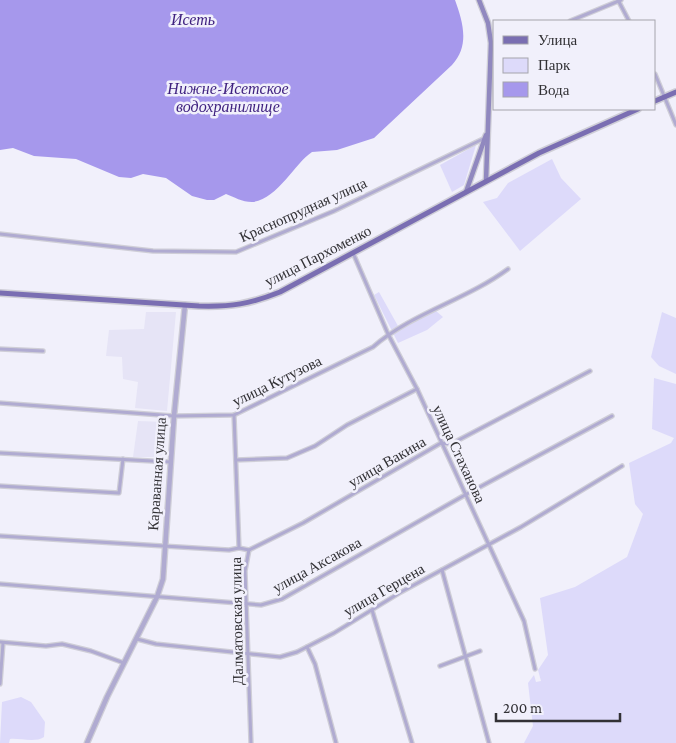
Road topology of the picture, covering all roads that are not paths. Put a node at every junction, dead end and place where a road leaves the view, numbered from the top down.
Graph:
1 (479, 0) edge
2 (619, 0) edge
3 (572, 20) edge
4 (629, 20) edge
5 (493, 56) edge
6 (656, 76) edge
7 (676, 92) edge
8 (665, 97) junction
9 (656, 101) edge
10 (636, 110) edge
11 (676, 125) edge
12 (488, 129) junction
13 (485, 138) junction
14 (486, 181) junction
15 (466, 192) junction
16 (0, 234) edge
17 (353, 253) junction
18 (508, 269) dead end
19 (0, 293) edge
20 (185, 305) junction
21 (388, 334) junction
22 (0, 349) edge
23 (43, 351) dead end
24 (590, 371) dead end
25 (417, 389) junction
26 (0, 403) edge
27 (234, 415) junction
28 (174, 416) junction
29 (612, 416) dead end
30 (441, 443) junction
31 (0, 453) edge
32 (123, 459) junction
33 (236, 460) junction
34 (170, 462) junction
35 (622, 466) dead end
36 (0, 486) edge
37 (465, 495) junction
38 (0, 536) edge
39 (165, 545) junction
40 (489, 545) junction
41 (239, 548) junction
42 (249, 550) junction
43 (442, 570) junction
44 (0, 584) edge
45 (157, 597) junction
46 (246, 603) junction
47 (372, 610) junction
48 (137, 639) junction
49 (1, 642) edge
50 (307, 647) junction
51 (480, 651) dead end
52 (248, 653) junction
53 (465, 657) junction
54 (124, 664) junction
55 (440, 666) dead end
56 (535, 669) dead end
57 (0, 684) edge
58 (87, 743) edge
59 (251, 743) edge
60 (336, 743) edge
61 (412, 743) edge
62 (489, 743) edge

1 - 5 main road
2 - 3 street
2 - 4 street
5 - 12 main road
6 - 8 street
7 - 8 main road
8 - 9 main road
8 - 11 street
10 - 14 main road, улица Пархоменко
12 - 13 main road
12 - 14 main road
13 - 15 main road
13 - 16 street, Краснопрудная улица
14 - 15 main road, улица Пархоменко
15 - 17 main road, улица Пархоменко
17 - 20 main road, улица Пархоменко
17 - 21 street, улица Стаханова
18 - 21 street, улица Кутузова
19 - 20 main road, улица Пархоменко
20 - 28 street, Караванная улица
21 - 25 street, улица Стаханова
21 - 27 street, улица Кутузова
22 - 23 street
24 - 30 street, улица Вакина
25 - 30 street, улица Стаханова
25 - 33 street
26 - 28 street, улица Кутузова
27 - 28 street, улица Кутузова
27 - 33 street, Далматовская улица
28 - 34 street, Караванная улица
29 - 37 street, улица Аксакова
30 - 37 street, улица Стаханова
30 - 42 street, улица Вакина
31 - 32 street
32 - 34 street
32 - 36 street
33 - 41 street, Далматовская улица
34 - 39 street, Караванная улица
35 - 40 street, улица Герцена
37 - 40 street, улица Стаханова
37 - 46 street, улица Аксакова
38 - 39 street
39 - 41 street
39 - 45 street, Караванная улица
40 - 43 street, улица Герцена
40 - 56 street, улица Стаханова
41 - 42 street, Далматовская улица
42 - 46 street, Далматовская улица
43 - 47 street, улица Герцена
43 - 53 street
44 - 45 street, улица Аксакова
45 - 46 street, улица Аксакова
45 - 48 street, Караванная улица
46 - 52 street, Далматовская улица
47 - 50 street, улица Герцена
47 - 61 street
48 - 52 street, улица Герцена
48 - 54 street, Караванная улица
49 - 54 street
49 - 57 street
50 - 52 street, улица Герцена
50 - 60 street
51 - 53 street
52 - 59 street, Далматовская улица
53 - 55 street
53 - 62 street
54 - 58 street, Караванная улица

